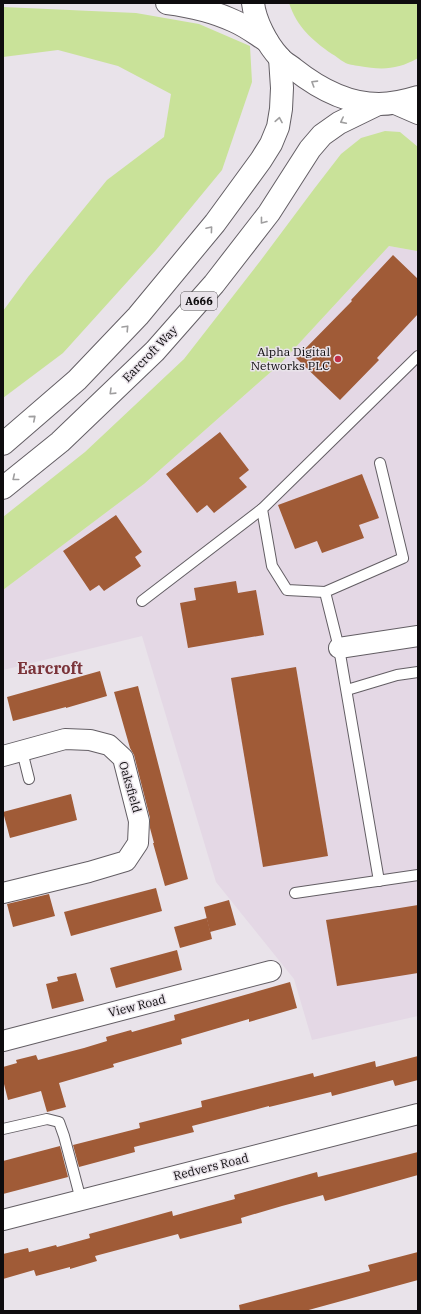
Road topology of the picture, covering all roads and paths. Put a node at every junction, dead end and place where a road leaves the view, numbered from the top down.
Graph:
1 (167, 3) edge
2 (253, 3) edge
3 (267, 41) junction
4 (280, 58) junction
5 (418, 97) edge
6 (387, 104) junction
7 (418, 114) edge
8 (418, 356) edge
9 (3, 444) edge
10 (380, 463) dead end
11 (3, 488) edge
12 (262, 510) junction
13 (325, 592) junction
14 (142, 601) dead end
15 (418, 636) edge
16 (339, 648) junction
17 (418, 672) edge
18 (347, 690) junction
19 (22, 750) junction
20 (3, 756) edge
21 (29, 779) dead end
22 (418, 875) edge
23 (380, 881) junction
24 (3, 893) edge
25 (295, 893) dead end
26 (271, 971) dead end
27 (3, 1040) edge
28 (418, 1114) edge
29 (3, 1129) edge
30 (81, 1200) junction
31 (3, 1220) edge

1 - 3 highway
2 - 3 highway, A666
3 - 4 highway, A666
6 -> 4 highway, A666
9 -> 4 highway, A666
5 - 6 highway, A666
6 - 7 street
6 -> 11 highway, Earcroft Way / A666
8 - 12 lane
10 - 13 lane
12 - 13 lane
12 - 14 lane
13 - 16 lane
15 - 16 street
16 - 18 lane
17 - 18 lane
18 - 23 lane
19 - 20 street, Oaksfield
19 - 21 lane
19 - 24 street, Oaksfield
22 - 23 lane
23 - 25 lane
26 - 27 street, View Road
28 - 30 street, Redvers Road
29 - 30 lane
30 - 31 street, Redvers Road

